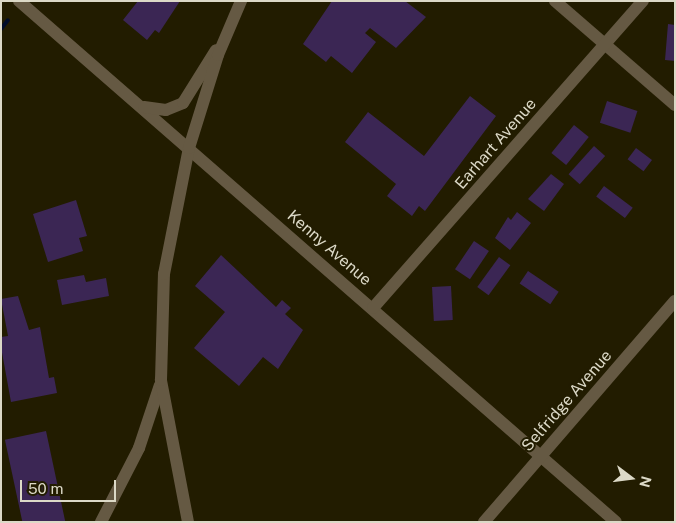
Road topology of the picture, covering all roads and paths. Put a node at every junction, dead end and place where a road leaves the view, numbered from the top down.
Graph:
1 (19, 1) edge
2 (241, 1) edge
3 (555, 1) edge
4 (643, 1) edge
5 (606, 44) junction
6 (222, 45) junction
7 (675, 105) edge
8 (142, 107) junction
9 (189, 148) junction
10 (675, 301) edge
11 (373, 308) junction
12 (161, 380) junction
13 (541, 456) junction
14 (101, 522) edge
15 (188, 522) edge
16 (484, 522) edge
17 (616, 522) edge

1 - 8 street, Kenny Avenue
2 - 6 street
3 - 5 street
4 - 5 street, Earhart Avenue
5 - 7 street
5 - 11 street, Earhart Avenue
6 - 8 street
6 - 9 street
8 - 9 street, Kenny Avenue
9 - 11 street, Kenny Avenue
9 - 12 street
10 - 13 street, Selfridge Avenue
11 - 13 street, Kenny Avenue
12 - 14 street
12 - 15 street
13 - 16 street, Selfridge Avenue
13 - 17 street, Kenny Avenue

